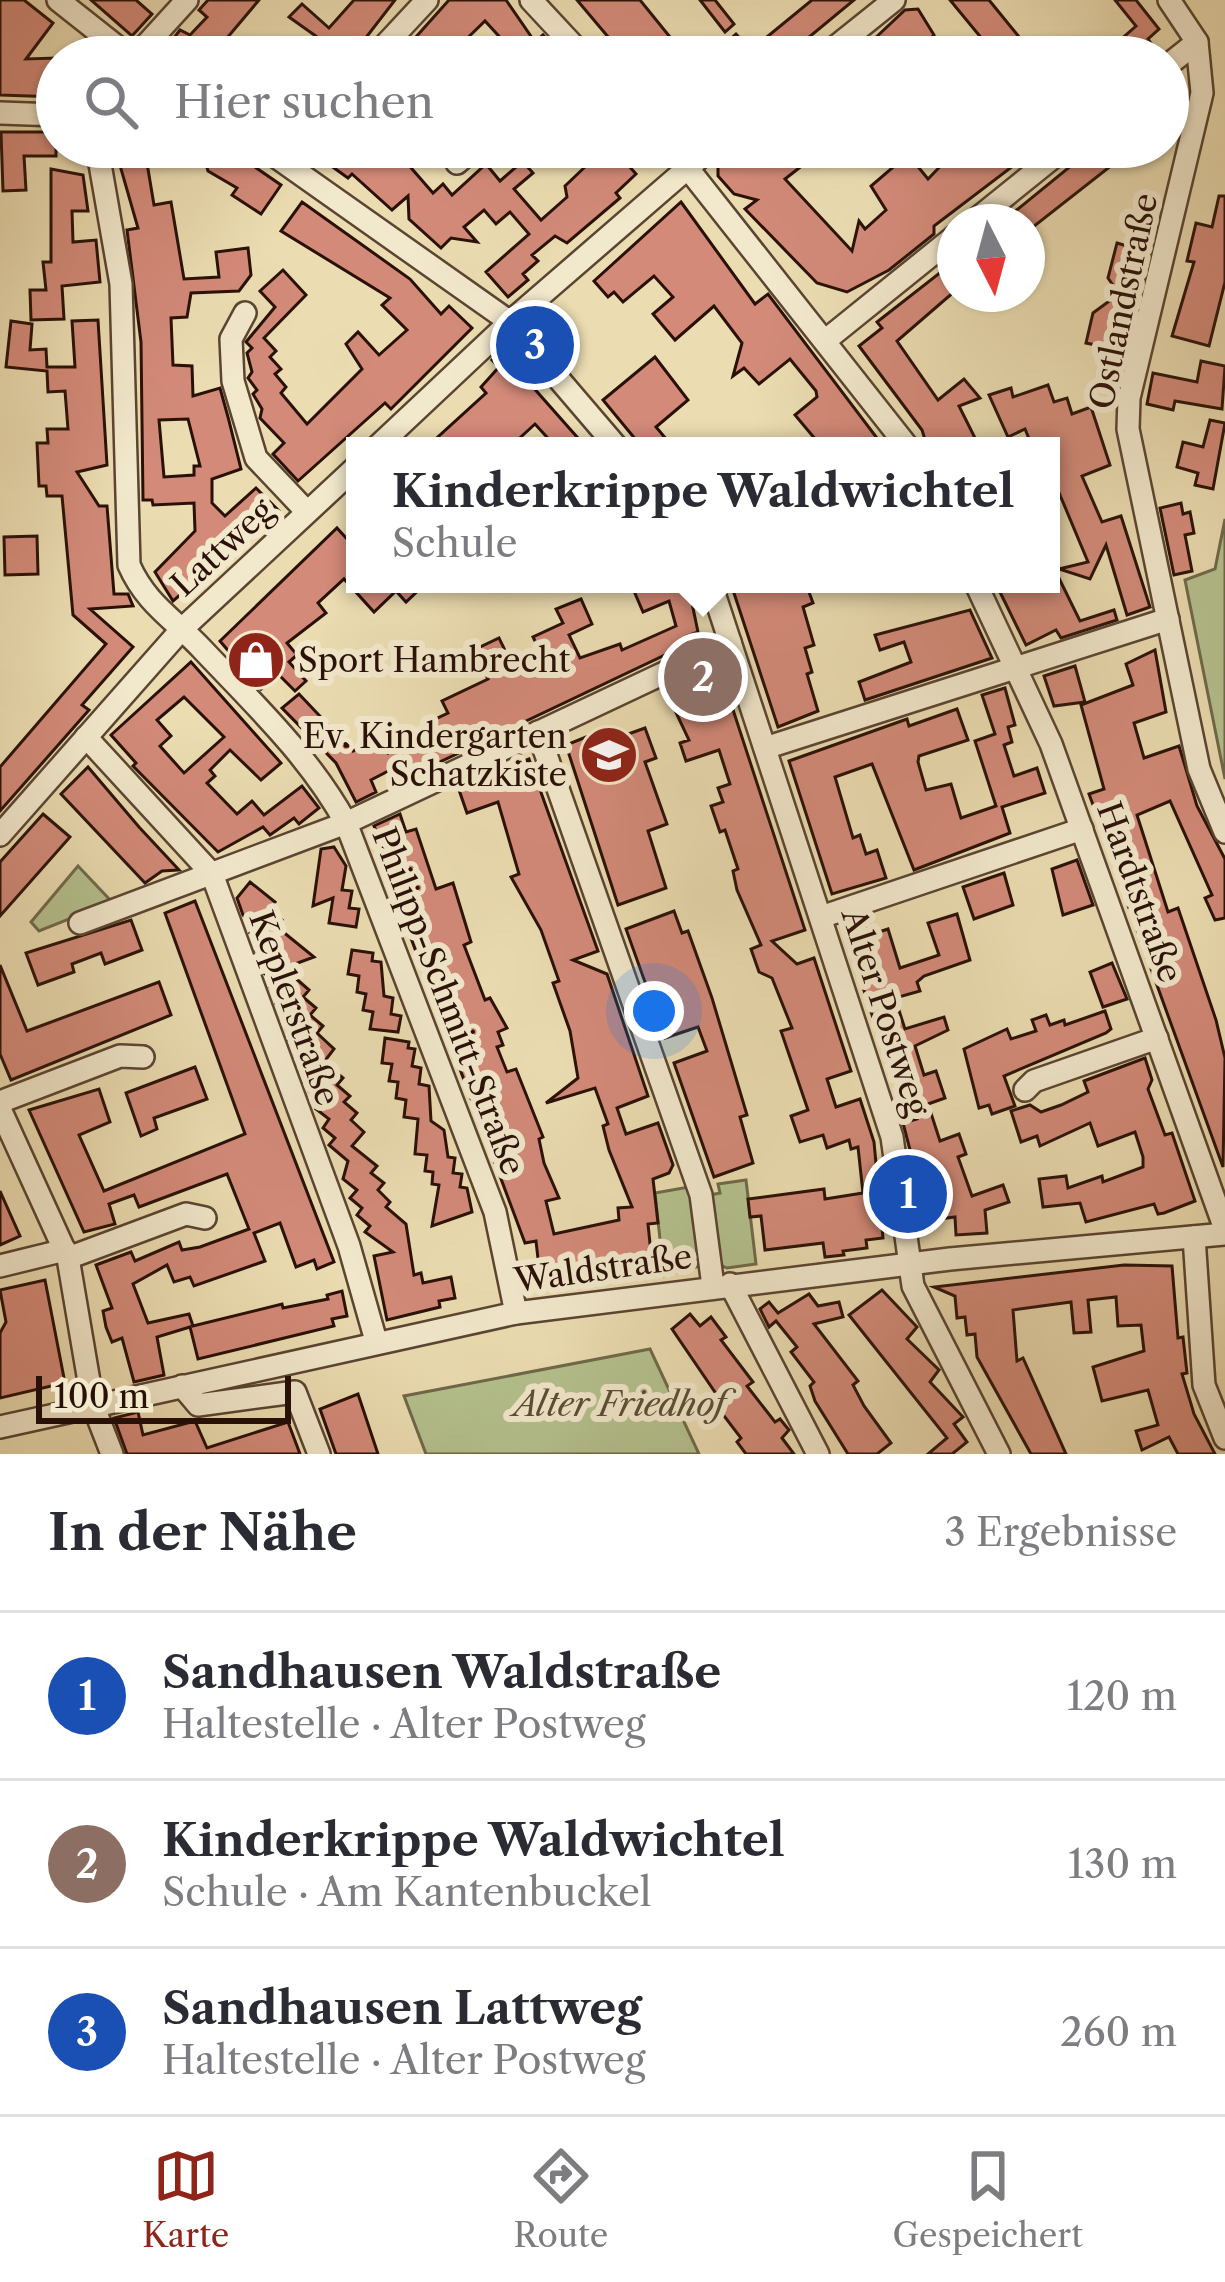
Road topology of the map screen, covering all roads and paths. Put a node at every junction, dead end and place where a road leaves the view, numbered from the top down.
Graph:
1 (58, 0) edge
2 (187, 0) edge
3 (427, 0) edge
4 (531, 0) edge
5 (894, 0) edge
6 (1169, 0) edge
7 (105, 36) edge
8 (152, 36) edge
9 (394, 36) edge
10 (562, 36) edge
11 (849, 36) edge
12 (1197, 42) junction
13 (1189, 48) edge
14 (0, 113) edge
15 (36, 114) edge
16 (1189, 154) edge
17 (101, 168) edge
18 (301, 168) edge
19 (686, 168) edge
20 (690, 168) edge
21 (1040, 168) edge
22 (1186, 168) edge
23 (995, 204) edge
24 (937, 251) edge
25 (245, 313) dead end
26 (510, 322) junction
27 (826, 340) junction
28 (388, 437) edge
29 (608, 437) edge
30 (900, 437) edge
31 (346, 476) edge
32 (308, 512) junction
33 (714, 593) edge
34 (980, 593) edge
35 (1168, 619) junction
36 (182, 630) junction
37 (730, 642) junction
38 (1017, 667) junction
39 (538, 732) junction
40 (86, 737) junction
41 (766, 748) junction
42 (346, 824) junction
43 (1082, 830) junction
44 (1225, 832) edge
45 (0, 835) edge
46 (212, 874) junction
47 (821, 917) junction
48 (80, 922) dead end
49 (1157, 1038) junction
50 (143, 1057) dead end
51 (1025, 1090) dead end
52 (0, 1106) edge
53 (205, 1218) dead end
54 (1225, 1232) edge
55 (1194, 1237) junction
56 (67, 1254) junction
57 (908, 1264) junction
58 (0, 1266) edge
59 (721, 1285) junction
60 (516, 1313) junction
61 (376, 1341) junction
62 (182, 1386) junction
63 (93, 1406) junction
64 (0, 1427) edge
65 (1225, 1438) edge
66 (112, 1454) edge
67 (319, 1454) edge
68 (818, 1454) edge
69 (999, 1454) edge

1 - 7 street
2 - 8 street
3 - 9 street
4 - 10 street
5 - 11 street
6 - 12 street
12 - 13 street
12 - 16 street, Ostlandstraße
14 - 15 street
17 - 36 street, Philipp-Schmitt-Straße
18 - 26 street
19 - 26 street
20 - 27 street
21 - 23 street
22 - 35 street, Ostlandstraße
24 - 27 street
25 - 32 street, Lattweg
26 - 28 street
26 - 29 street
27 - 30 street
31 - 32 street, Lattweg
32 - 36 street, Lattweg
33 - 37 street, Alter Postweg
34 - 38 street, Hardtstraße
35 - 38 street
35 - 44 street, Ostlandstraße
36 - 40 street, Lattweg
36 - 42 street, Philipp-Schmitt-Straße
37 - 39 street
37 - 41 street, Alter Postweg
38 - 41 street
38 - 43 street, Hardtstraße
39 - 42 street
39 - 59 street
40 - 45 street, Lattweg
40 - 46 street, Keplerstraße
41 - 47 street, Alter Postweg
42 - 46 street
42 - 60 street, Philipp-Schmitt-Straße
43 - 47 street
43 - 49 street, Hardtstraße
46 - 48 street
46 - 61 street, Keplerstraße
47 - 57 street, Alter Postweg
49 - 51 street
49 - 54 street, Hardtstraße
50 - 52 street
52 - 56 street
53 - 56 street
54 - 55 street, Waldstraße
55 - 57 street, Waldstraße
55 - 65 street
56 - 58 street
56 - 63 street
57 - 59 street, Waldstraße
57 - 69 street, Alter Postweg
59 - 60 street, Waldstraße
59 - 68 street
60 - 61 street, Waldstraße
61 - 62 street, Waldstraße
62 - 63 street, Waldstraße
62 - 67 street
63 - 64 street, Waldstraße
63 - 66 street

